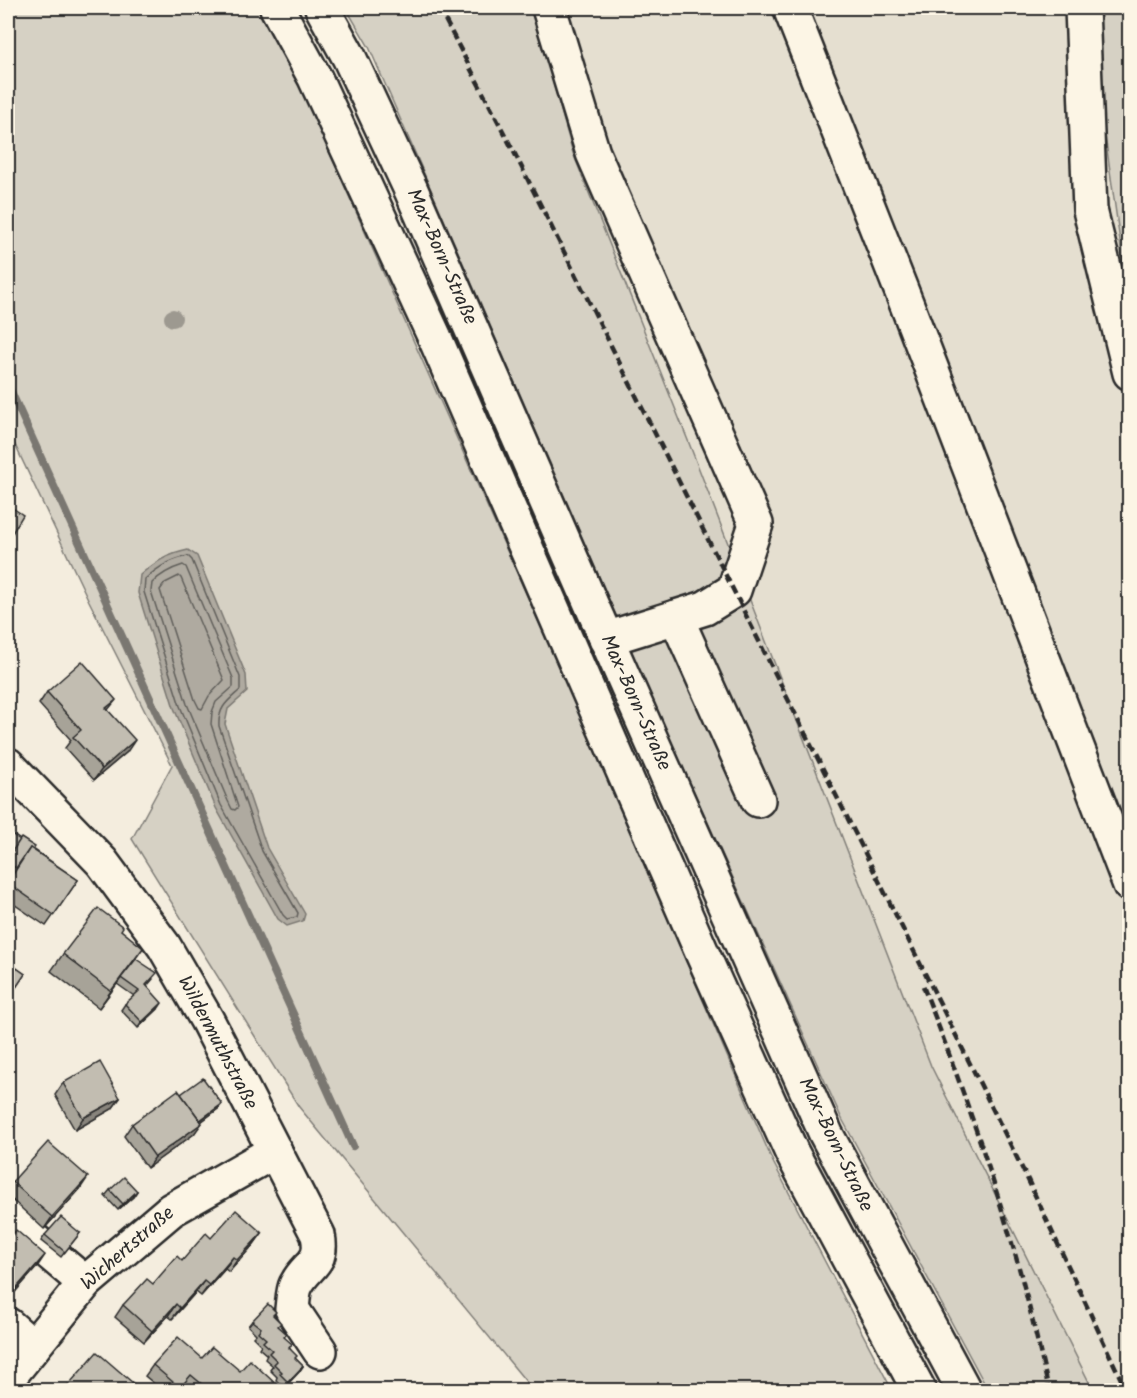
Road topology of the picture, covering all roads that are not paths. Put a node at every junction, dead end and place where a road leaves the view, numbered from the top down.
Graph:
1 (278, 8) edge
2 (322, 8) edge
3 (549, 8) edge
4 (790, 8) edge
5 (1082, 8) edge
6 (1130, 373) edge
7 (676, 617) junction
8 (606, 639) junction
9 (8, 765) edge
10 (758, 800) dead end
11 (1130, 885) edge
12 (274, 1151) junction
13 (8, 1218) edge
14 (85, 1283) junction
15 (8, 1325) edge
16 (33, 1347) junction
17 (320, 1351) dead end
18 (8, 1378) edge
19 (919, 1390) edge
20 (964, 1390) edge

1 - 19 main road, Max-Born-Straße
2 - 8 main road, Max-Born-Straße
3 - 7 main road
4 - 11 main road
5 - 6 main road
7 - 8 main road
7 - 10 main road
8 - 20 main road, Max-Born-Straße
9 - 12 main road, Wildermuthstraße
12 - 14 main road, Wichertstraße
12 - 17 main road, Wildermuthstraße
13 - 14 main road
14 - 16 main road, Wichertstraße
15 - 16 main road
16 - 18 main road, Wichertstraße

